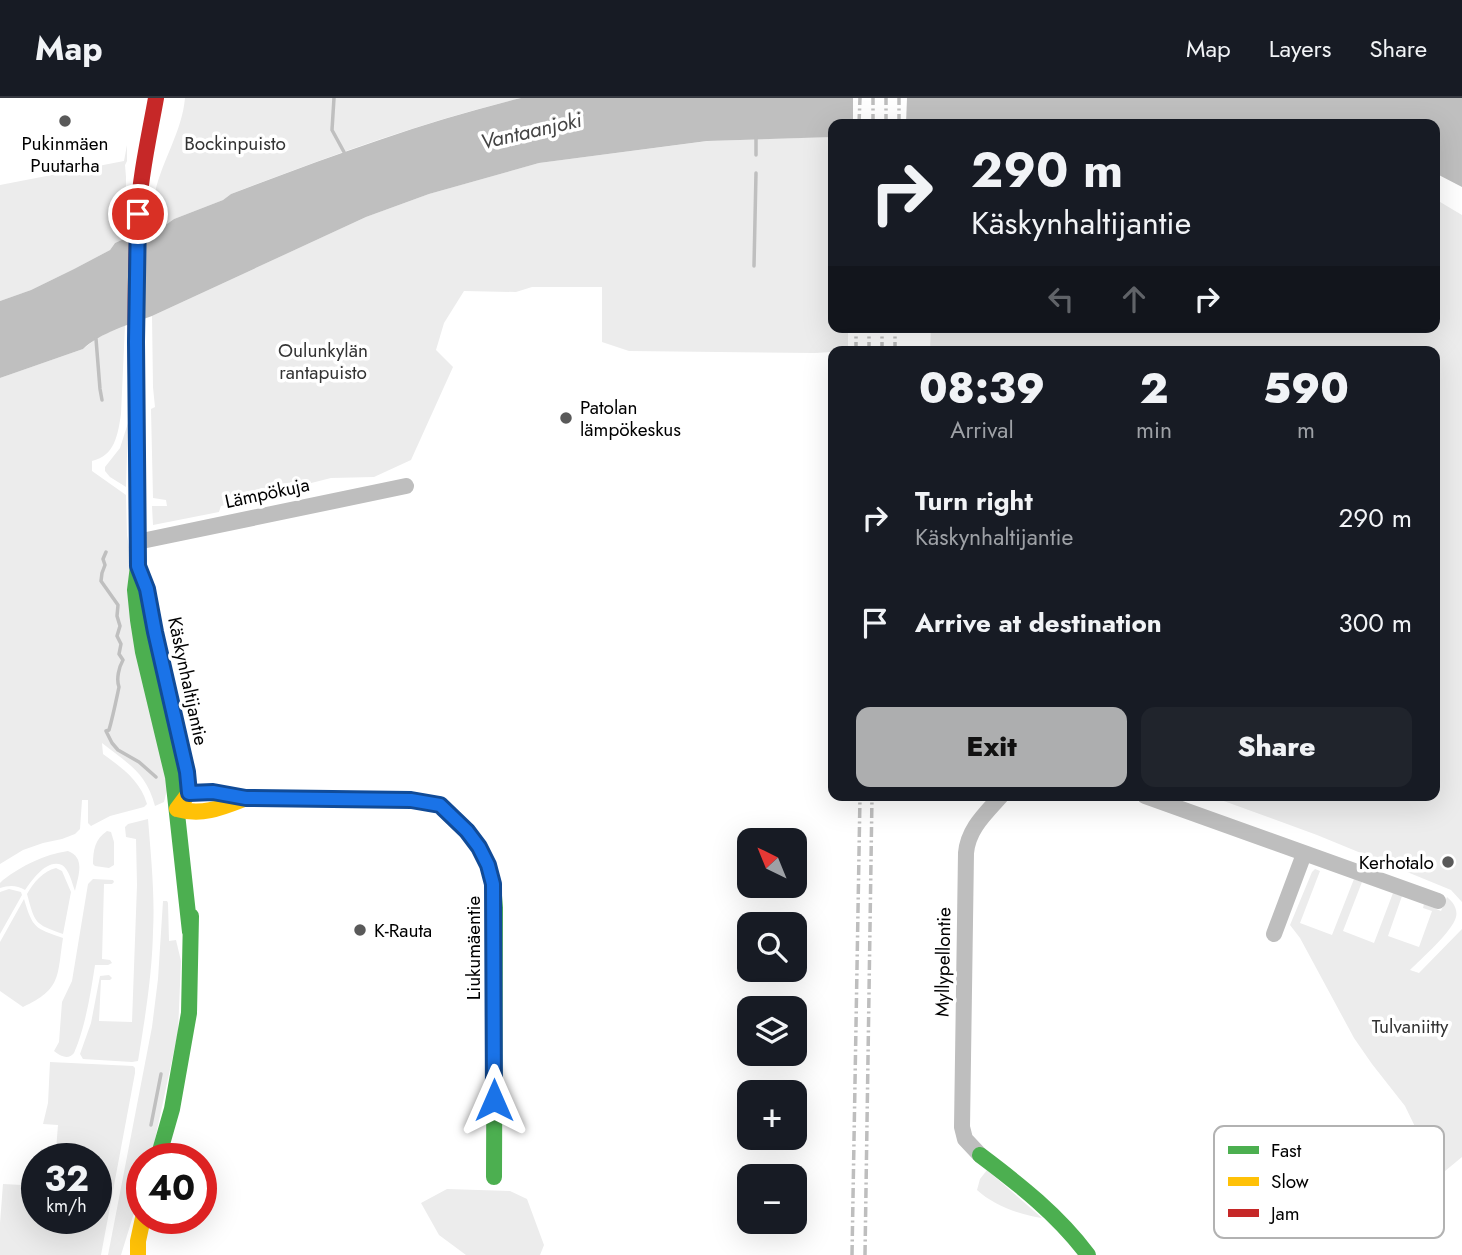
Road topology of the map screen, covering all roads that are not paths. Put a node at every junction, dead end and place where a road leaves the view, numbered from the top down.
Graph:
1 (156, 98) edge
2 (406, 486) dead end
3 (138, 542) junction
4 (138, 566) junction
5 (158, 645) dead end
6 (163, 670) dead end
7 (189, 793) junction
8 (246, 798) junction
9 (996, 801) edge
10 (1159, 801) edge
11 (184, 811) junction
12 (1304, 854) junction
13 (1438, 901) dead end
14 (1274, 934) dead end
15 (162, 1143) edge
16 (981, 1154) joint
17 (494, 1177) dead end
18 (1088, 1255) edge

1 - 3 main road, Käskynhaltijantie
2 - 3 street, Lämpökuja
3 - 4 main road, Käskynhaltijantie
4 - 5 main road, Käskynhaltijantie
4 - 11 main road, Käskynhaltijantie
6 - 7 main road, Käskynhaltijantie
7 - 8 main road, Liukumäentie
7 - 11 main road
8 - 11 main road, Liukumäentie
8 - 17 main road, Liukumäentie
9 - 16 street, Myllypellontie
10 - 12 street
11 - 15 main road, Käskynhaltijantie
12 - 13 street
12 - 14 street
16 - 18 main road

